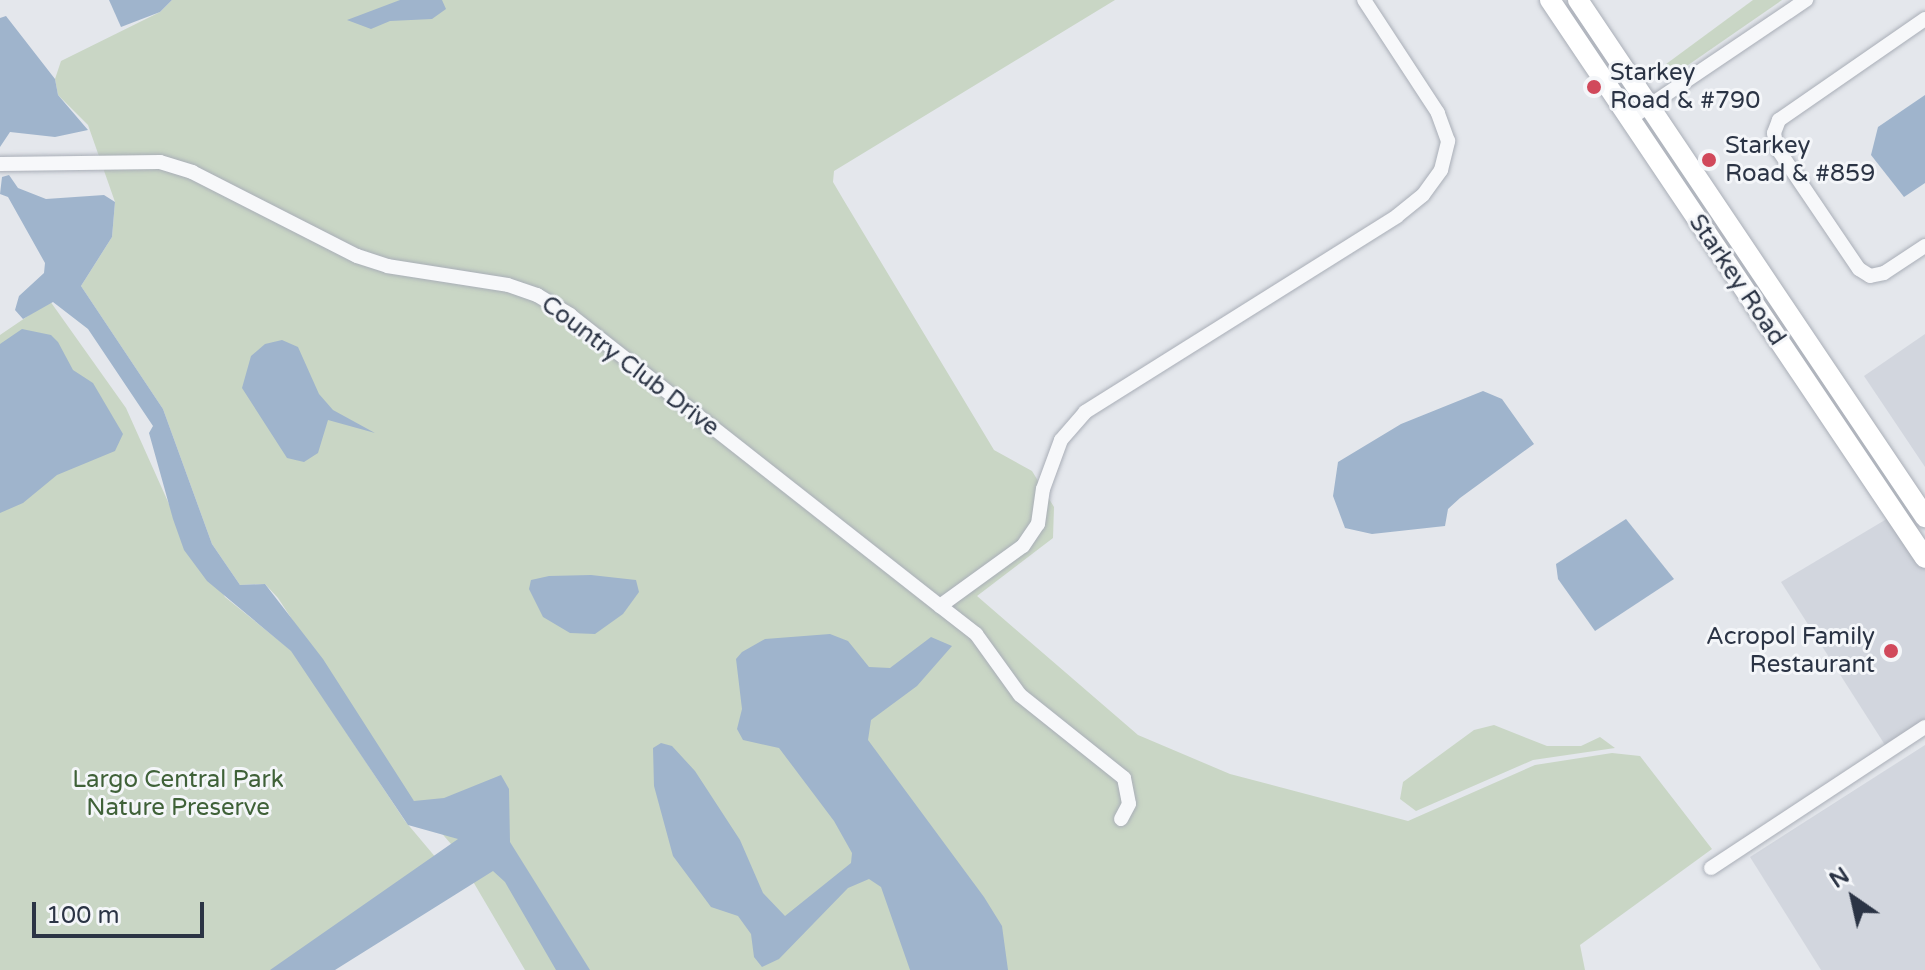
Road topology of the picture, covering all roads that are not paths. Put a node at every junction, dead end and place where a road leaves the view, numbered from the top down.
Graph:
1 (1364, 0) edge
2 (1550, 0) edge
3 (1578, 0) edge
4 (1806, 0) edge
5 (1925, 19) edge
6 (1648, 105) junction
7 (1628, 120) junction
8 (0, 164) edge
9 (1925, 246) edge
10 (1925, 517) edge
11 (1925, 558) edge
12 (940, 606) junction
13 (1925, 727) edge
14 (1121, 819) dead end
15 (1711, 868) dead end

1 - 12 street
2 - 7 main road, Starkey Road
3 - 6 main road, Starkey Road
4 - 6 street
5 - 9 street
6 - 7 street
6 - 10 main road, Starkey Road
7 - 11 main road, Starkey Road
8 - 12 street, Country Club Drive
12 - 14 street, Country Club Drive
13 - 15 street

